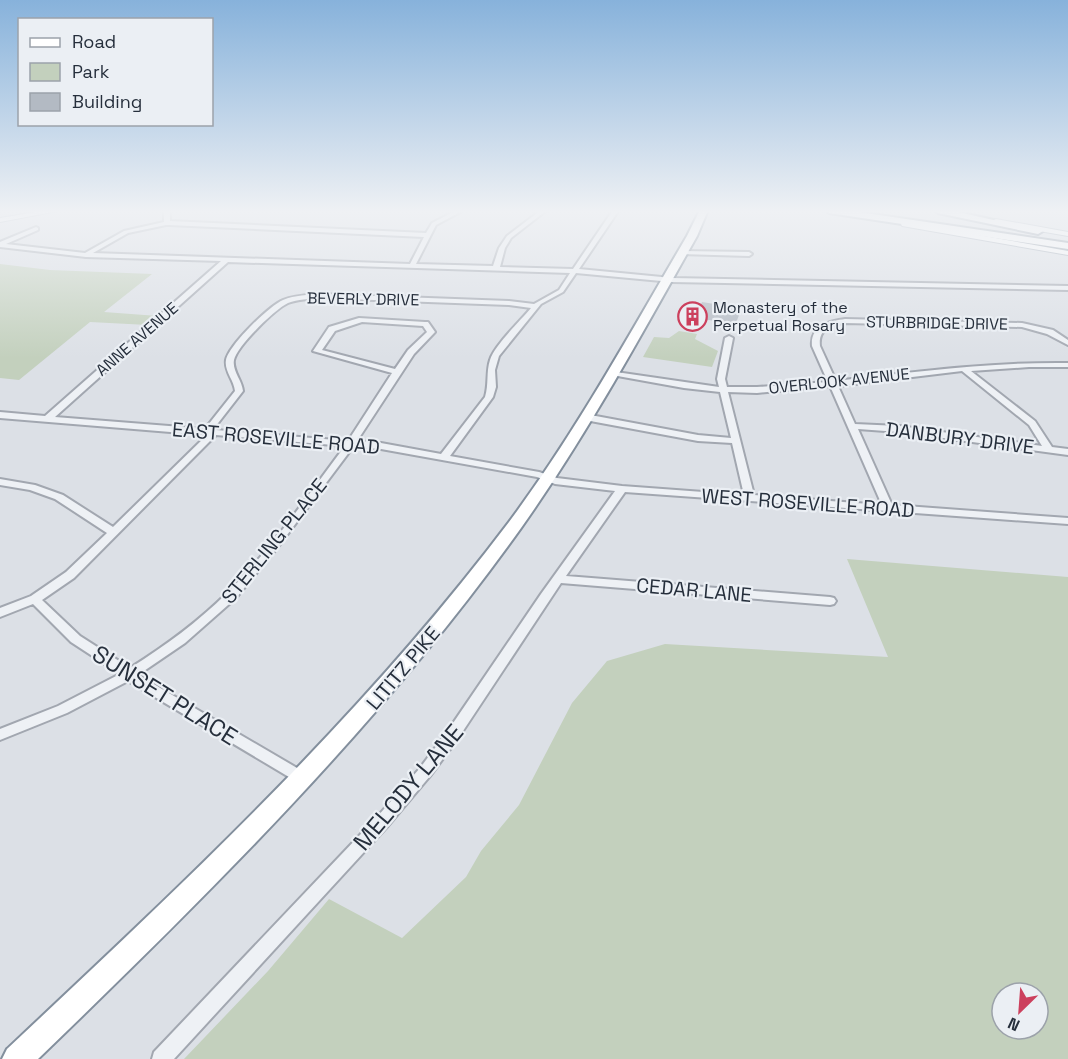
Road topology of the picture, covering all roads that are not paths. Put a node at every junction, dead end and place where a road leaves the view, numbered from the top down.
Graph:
1 (211, 259) edge
2 (415, 259) edge
3 (499, 259) edge
4 (583, 259) edge
5 (678, 259) edge
6 (227, 260) junction
7 (412, 266) junction
8 (496, 268) junction
9 (575, 271) junction
10 (666, 279) junction
11 (1068, 288) edge
12 (537, 307) junction
13 (729, 338) dead end
14 (1068, 343) edge
15 (1068, 365) edge
16 (963, 368) junction
17 (397, 372) junction
18 (612, 373) junction
19 (831, 382) junction
20 (723, 389) junction
21 (0, 415) edge
22 (585, 417) junction
23 (47, 419) junction
24 (852, 426) junction
25 (211, 432) junction
26 (736, 441) junction
27 (353, 443) junction
28 (1049, 450) junction
29 (1068, 452) edge
30 (444, 457) junction
31 (549, 478) junction
32 (0, 482) edge
33 (622, 489) junction
34 (750, 499) junction
35 (888, 509) junction
36 (1068, 521) edge
37 (114, 533) junction
38 (558, 579) junction
39 (35, 599) junction
40 (830, 601) dead end
41 (0, 613) edge
42 (129, 675) junction
43 (0, 735) edge
44 (304, 779) junction
45 (17, 1059) edge
46 (161, 1059) edge

1 - 6 street
2 - 7 street
3 - 8 street
4 - 9 street
5 - 10 highway, LITITZ PIKE
6 - 7 street
6 - 23 street, ANNE AVENUE
7 - 8 street
8 - 9 street
9 - 10 street
9 - 12 street
10 - 11 street
10 - 18 highway, LITITZ PIKE
12 - 25 street, BEVERLY DRIVE
12 - 30 street
13 - 20 street
14 - 19 street, STURBRIDGE DRIVE
15 - 16 street, OVERLOOK AVENUE
16 - 19 street, OVERLOOK AVENUE
16 - 28 street
17 - 17 street, STERLING PLACE
17 - 27 street, STERLING PLACE
18 - 20 street, OVERLOOK AVENUE
18 - 22 highway, LITITZ PIKE
19 - 20 street, OVERLOOK AVENUE
19 - 24 street, STURBRIDGE DRIVE
20 - 26 street
21 - 23 street, EAST ROSEVILLE ROAD
22 - 26 street
22 - 31 highway, LITITZ PIKE
23 - 25 street, EAST ROSEVILLE ROAD
24 - 28 street, DANBURY DRIVE
24 - 35 street, STURBRIDGE DRIVE
25 - 27 street, EAST ROSEVILLE ROAD
25 - 37 street
26 - 34 street
27 - 30 street, EAST ROSEVILLE ROAD
27 - 42 street, STERLING PLACE
28 - 29 street, DANBURY DRIVE
30 - 31 street, EAST ROSEVILLE ROAD
31 - 33 street, WEST ROSEVILLE ROAD
31 - 44 highway, LITITZ PIKE
32 - 37 street
33 - 34 street, WEST ROSEVILLE ROAD
33 - 38 street, MELODY LANE
34 - 35 street, WEST ROSEVILLE ROAD
35 - 36 street, WEST ROSEVILLE ROAD
37 - 39 street
38 - 40 street, CEDAR LANE
38 - 46 street, MELODY LANE
39 - 41 street
39 - 42 street, SUNSET PLACE
42 - 43 street, STERLING PLACE
42 - 44 street, SUNSET PLACE
44 - 45 highway, LITITZ PIKE

